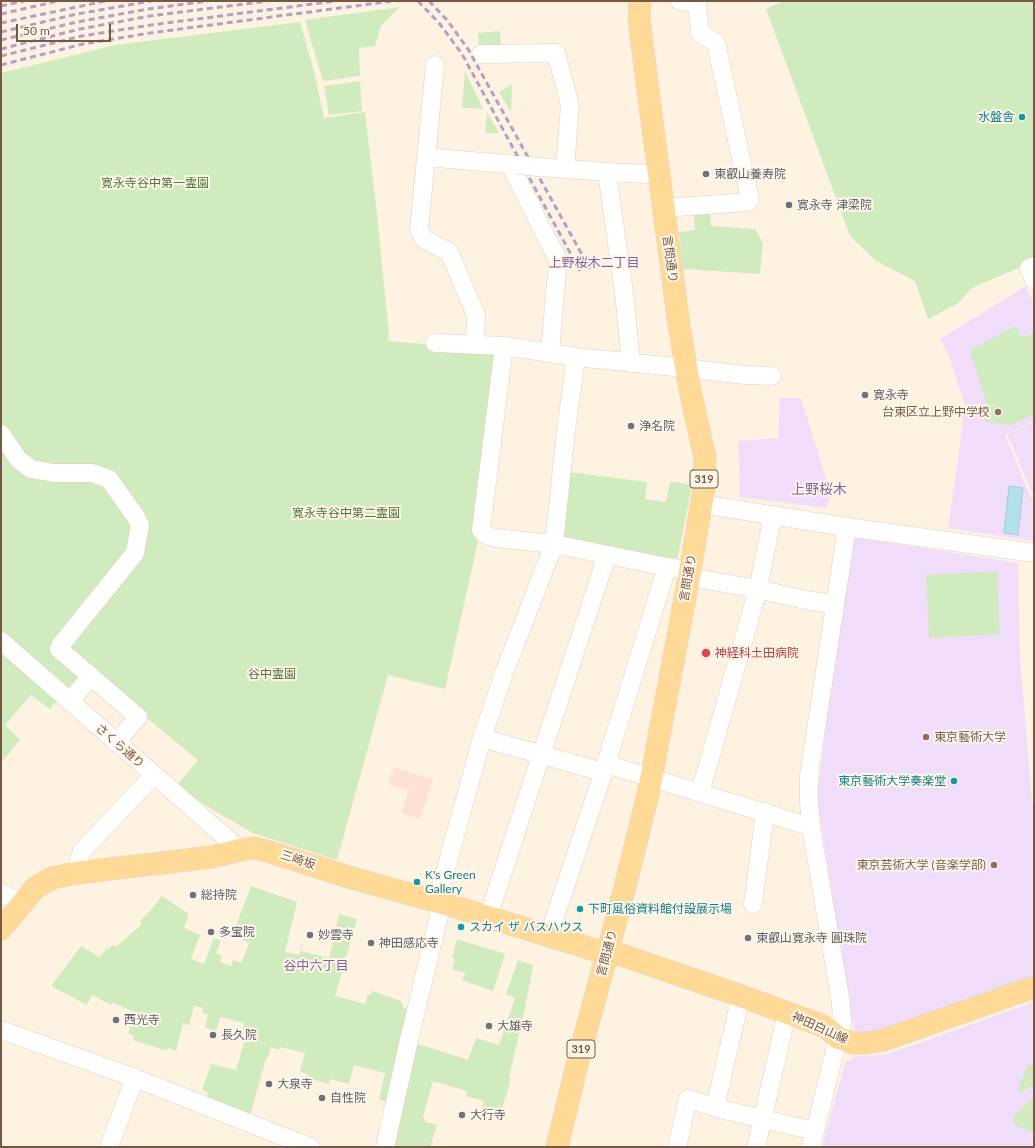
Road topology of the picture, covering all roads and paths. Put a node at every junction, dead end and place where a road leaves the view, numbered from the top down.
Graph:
1 (640, 1) edge
2 (680, 1) edge
3 (481, 54) dead end
4 (435, 65) dead end
5 (426, 157) junction
6 (514, 164) junction
7 (565, 169) junction
8 (607, 172) junction
9 (658, 172) junction
10 (663, 208) junction
11 (1034, 266) edge
12 (1034, 279) edge
13 (435, 343) dead end
14 (475, 345) junction
15 (504, 346) junction
16 (550, 353) junction
17 (576, 358) junction
18 (631, 363) junction
19 (686, 368) junction
20 (772, 376) dead end
21 (1, 434) edge
22 (702, 504) junction
23 (773, 515) junction
24 (847, 527) junction
25 (554, 544) junction
26 (1034, 553) edge
27 (607, 555) junction
28 (667, 567) junction
29 (689, 574) junction
30 (758, 589) junction
31 (834, 604) junction
32 (1, 641) edge
33 (90, 676) junction
34 (70, 702) junction
35 (482, 738) junction
36 (116, 743) junction
37 (541, 754) junction
38 (604, 768) junction
39 (154, 775) junction
40 (652, 779) junction
41 (700, 794) junction
42 (765, 812) junction
43 (811, 827) junction
44 (240, 850) junction
45 (76, 873) junction
46 (1, 893) edge
47 (440, 902) junction
48 (22, 903) junction
49 (753, 904) dead end
50 (488, 917) junction
51 (1, 929) edge
52 (549, 935) junction
53 (608, 953) junction
54 (1034, 987) edge
55 (741, 996) junction
56 (786, 1013) junction
57 (1, 1030) edge
58 (838, 1038) junction
59 (135, 1078) junction
60 (716, 1107) junction
61 (762, 1119) junction
62 (813, 1139) edge
63 (303, 1146) edge
64 (109, 1147) edge
65 (385, 1147) edge
66 (557, 1147) edge
67 (677, 1147) edge
68 (756, 1147) edge

1 - 9 main road, 言問通り / 319
2 - 10 street
3 - 7 street
4 - 5 street
5 - 6 street
5 - 14 street
6 - 7 street, bridge
6 - 16 street
7 - 8 street
8 - 9 street
8 - 18 street
9 - 10 main road, 言問通り / 319
10 - 19 main road, 言問通り / 319
11 - 12 street
13 - 14 street
14 - 15 street
15 - 16 street
15 - 25 street
16 - 17 street
17 - 18 street
17 - 25 street
18 - 19 street
19 - 20 street
19 - 22 main road, 言問通り / 319
21 - 33 street
22 - 23 street
22 - 29 main road, 言問通り / 319
23 - 24 street
23 - 30 street
24 - 26 street
24 - 31 street
25 - 27 street
25 - 35 street
27 - 28 street
27 - 37 street
28 - 29 street
28 - 38 street
29 - 30 street
29 - 40 main road, 言問通り / 319
30 - 31 street
30 - 41 street
31 - 43 street
32 - 34 street, さくら通り
33 - 34 street
33 - 36 street
34 - 36 street, さくら通り
35 - 37 street
35 - 47 street
36 - 39 street, さくら通り
37 - 38 street
37 - 50 street
38 - 40 street
38 - 52 street
39 - 44 street, さくら通り
39 - 45 street
40 - 41 street
40 - 53 main road, 言問通り / 319
41 - 42 street
42 - 43 street
42 - 49 street
43 - 58 street
44 - 45 main road, 三崎坂
44 - 47 main road, 三崎坂
45 - 48 main road, 三崎坂
46 - 48 street
47 - 50 main road, 三崎坂
47 - 65 street
48 - 51 main road, 三崎坂
50 - 52 main road, 三崎坂
52 - 53 main road, 三崎坂
53 - 55 main road, 神田白山線
53 - 66 main road, 言問通り / 319
54 - 58 main road, 神田白山線
55 - 56 main road, 神田白山線
55 - 60 street
56 - 58 main road, 神田白山線
56 - 61 street
57 - 59 street
58 - 62 street
59 - 63 street
59 - 64 street
60 - 61 street
60 - 67 street
61 - 62 street
61 - 68 street

